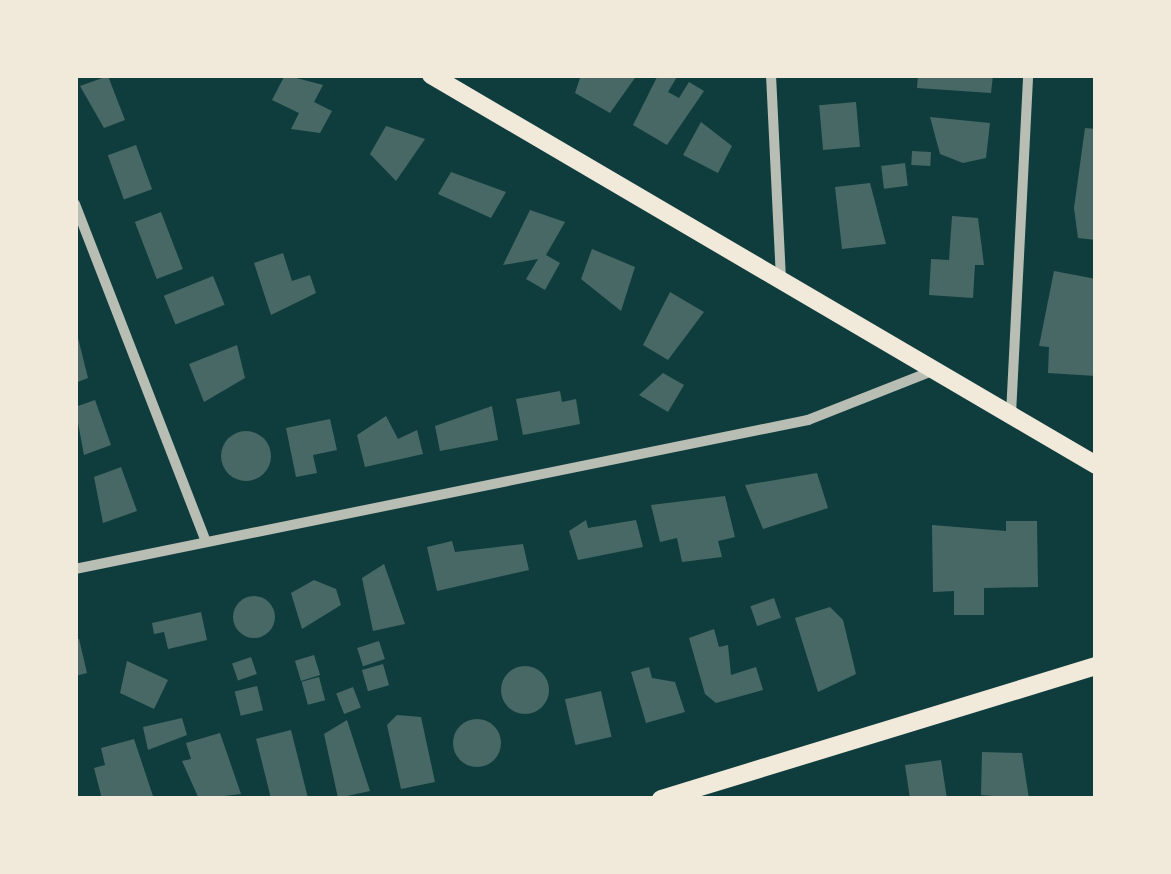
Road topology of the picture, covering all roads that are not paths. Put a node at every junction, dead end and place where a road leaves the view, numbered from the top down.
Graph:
1 (431, 75) edge
2 (771, 75) edge
3 (1028, 75) edge
4 (75, 204) edge
5 (781, 280) junction
6 (936, 369) junction
7 (1011, 415) junction
8 (1096, 466) edge
9 (206, 541) junction
10 (75, 570) edge
11 (1096, 666) edge
12 (662, 799) edge

1 - 5 main road
2 - 5 street
3 - 7 street
4 - 9 street
5 - 6 main road
6 - 7 main road
6 - 9 street
7 - 8 main road
9 - 10 street
11 - 12 main road

